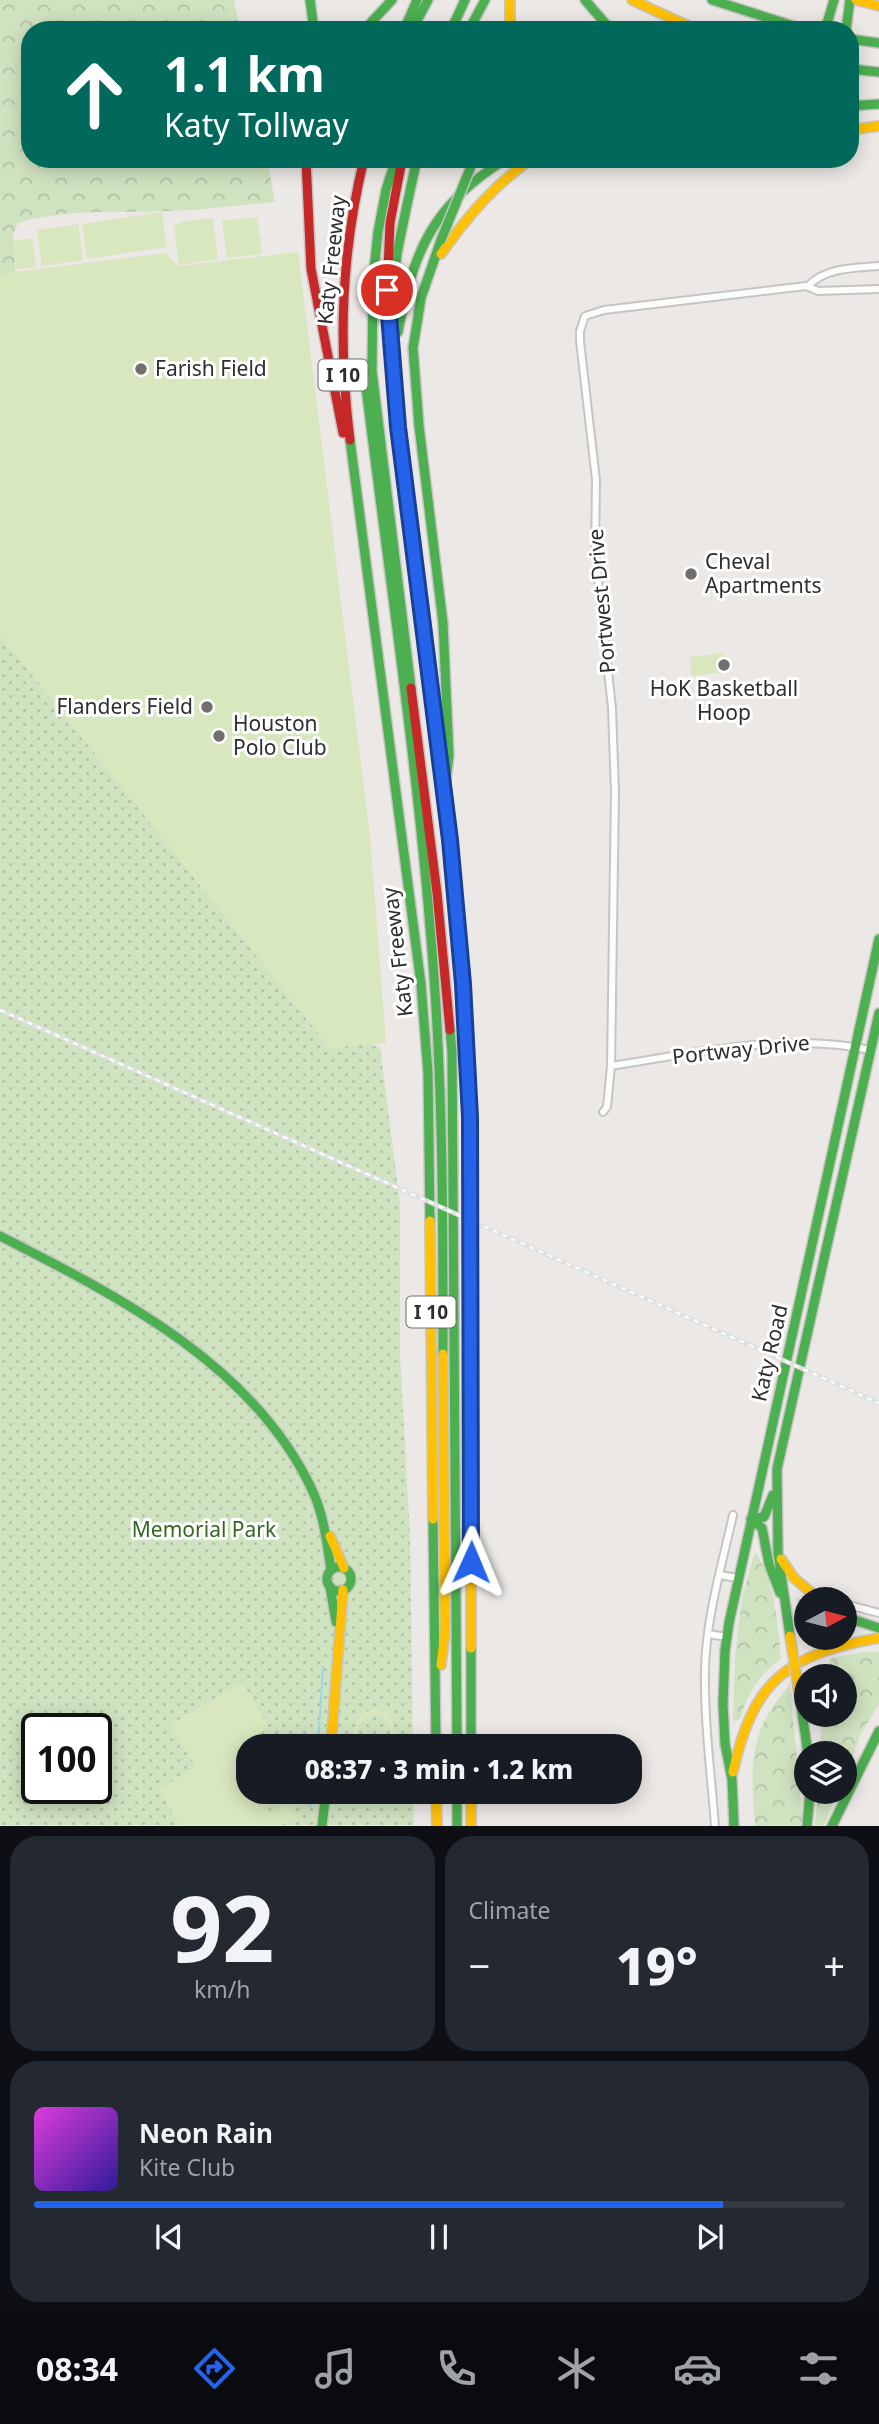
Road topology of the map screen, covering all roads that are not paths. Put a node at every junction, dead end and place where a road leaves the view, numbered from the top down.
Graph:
1 (310, 0) edge
2 (417, 0) edge
3 (428, 0) edge
4 (466, 0) edge
5 (485, 0) edge
6 (510, 0) edge
7 (585, 0) edge
8 (632, 0) edge
9 (712, 0) edge
10 (834, 0) edge
11 (850, 0) edge
12 (856, 0) edge
13 (390, 1) edge
14 (879, 6) edge
15 (313, 21) edge
16 (372, 21) edge
17 (408, 21) edge
18 (417, 21) edge
19 (456, 21) edge
20 (474, 21) edge
21 (510, 21) edge
22 (603, 21) edge
23 (678, 21) edge
24 (774, 21) edge
25 (828, 21) edge
26 (847, 21) edge
27 (859, 40) edge
28 (879, 43) edge
29 (859, 70) edge
30 (879, 72) edge
31 (879, 104) edge
32 (859, 105) edge
33 (879, 126) edge
34 (859, 129) edge
35 (306, 168) edge
36 (312, 168) edge
37 (363, 168) edge
38 (387, 168) edge
39 (393, 168) edge
40 (400, 168) edge
41 (415, 168) edge
42 (470, 168) edge
43 (491, 168) edge
44 (519, 168) edge
45 (307, 205) junction
46 (434, 265) junction
47 (879, 266) edge
48 (370, 279) junction
49 (809, 285) junction
50 (879, 289) edge
51 (394, 394) junction
52 (365, 560) junction
53 (444, 799) junction
54 (879, 939) edge
55 (879, 1013) edge
56 (856, 1047) junction
57 (870, 1050) junction
58 (611, 1066) junction
59 (849, 1077) junction
60 (863, 1080) junction
61 (603, 1112) dead end
62 (825, 1183) junction
63 (840, 1184) junction
64 (0, 1236) edge
65 (775, 1487) junction
66 (733, 1515) dead end
67 (751, 1518) junction
68 (322, 1519) junction
69 (778, 1551) junction
70 (344, 1568) junction
71 (331, 1570) junction
72 (720, 1574) junction
73 (737, 1578) junction
74 (330, 1587) junction
75 (803, 1587) edge
76 (343, 1590) junction
77 (784, 1604) junction
78 (858, 1607) edge
79 (879, 1613) edge
80 (858, 1621) edge
81 (879, 1628) edge
82 (338, 1634) junction
83 (708, 1634) junction
84 (727, 1637) junction
85 (879, 1638) edge
86 (435, 1704) junction
87 (879, 1731) edge
88 (332, 1734) edge
89 (436, 1734) edge
90 (457, 1734) edge
91 (471, 1734) edge
92 (806, 1741) edge
93 (732, 1779) junction
94 (325, 1804) edge
95 (436, 1804) edge
96 (457, 1804) edge
97 (471, 1804) edge
98 (809, 1804) edge
99 (322, 1825) edge
100 (437, 1825) edge
101 (457, 1825) edge
102 (471, 1825) edge
103 (715, 1825) edge
104 (734, 1825) edge
105 (807, 1825) edge
106 (832, 1825) edge

1 - 15 main road
2 - 17 main road
3 - 18 main road
4 - 19 main road
5 - 20 main road
6 - 21 main road
7 - 22 main road
8 - 23 main road
9 - 24 main road
10 - 25 main road
11 - 26 main road
12 - 14 main road
13 - 16 main road
27 - 28 main road
29 - 30 main road
31 - 32 main road
33 - 34 main road
35 - 45 main road
36 - 45 main road
37 - 52 main road, Katy Freeway / I 10
38 - 48 main road
39 - 48 main road
40 - 51 main road
41 - 51 main road, I 10
42 - 46 main road, bridge
43 - 51 main road
44 - 46 main road
45 - 52 main road
46 - 53 main road
47 - 49 street, Portwest Drive
48 - 86 main road
48 - 90 main road
49 - 50 street, Portwest Drive
49 - 58 street, Portwest Drive
51 - 53 main road, I 10
52 - 86 main road, Katy Freeway / I 10
53 - 91 main road, I 10
54 - 56 main road, Katy Road
55 - 57 main road, Katy Road
56 - 57 street, Portway Drive
56 - 58 street, Portway Drive
56 - 59 main road, Katy Road
57 - 60 main road, Katy Road
58 - 61 street, Portwest Drive
59 - 60 main road
59 - 62 main road, Katy Road
60 - 63 main road, Katy Road
62 - 63 main road
62 - 67 main road, Katy Road
63 - 65 main road, Katy Road
64 - 68 main road
65 - 67 main road
65 - 69 main road, Katy Road
66 - 72 street
67 - 73 main road, Katy Road
67 - 77 main road
68 - 70 main road
68 - 71 main road
69 - 75 main road
69 - 77 main road, Katy Road
70 - 71 main road
70 - 76 main road
71 - 74 main road
72 - 73 street
72 - 83 street
73 - 84 main road, Katy Road
74 - 76 main road
74 - 82 main road
76 - 82 main road
77 - 92 main road, Katy Road, bridge
78 - 79 street
80 - 81 main road
82 - 88 main road
83 - 84 street
83 - 103 street
84 - 93 main road, Katy Road
85 - 93 main road
86 - 89 main road, Katy Freeway / I 10
87 - 106 main road
93 - 104 main road
94 - 99 main road
95 - 100 main road
96 - 101 main road
97 - 102 main road
98 - 105 main road

